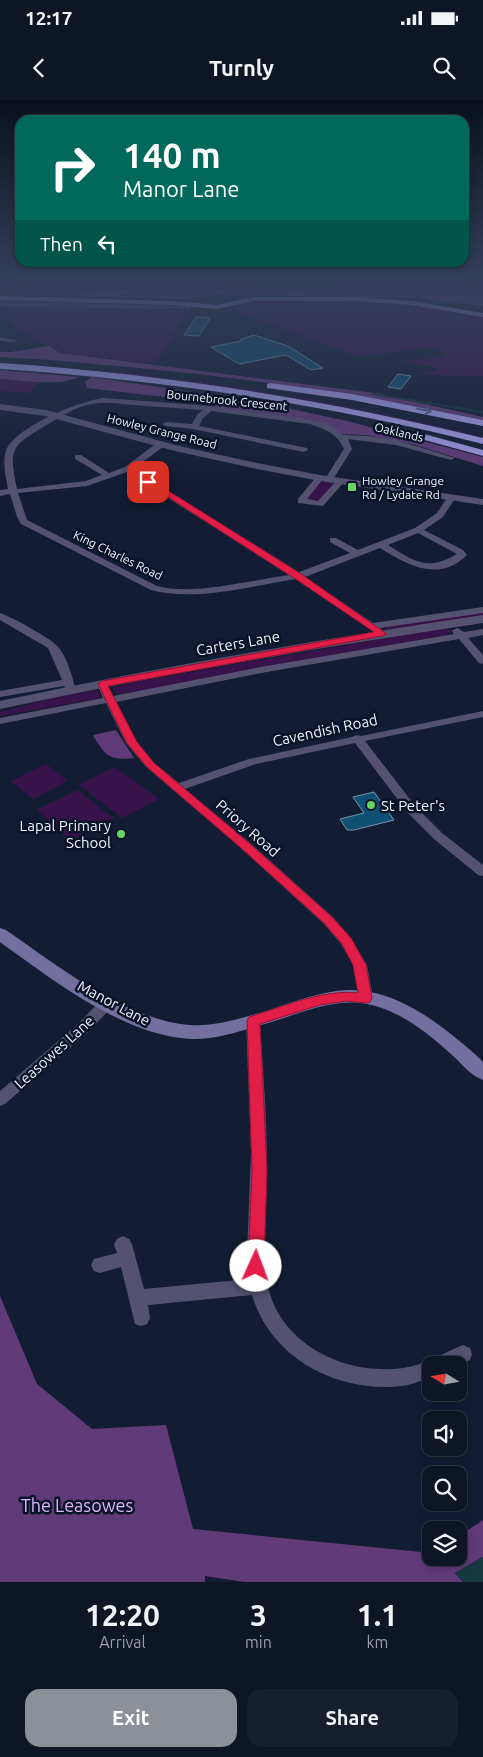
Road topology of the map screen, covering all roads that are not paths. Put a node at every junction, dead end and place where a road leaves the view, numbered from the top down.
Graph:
1 (0, 361) edge
2 (0, 366) edge
3 (131, 377) junction
4 (182, 377) junction
5 (0, 408) edge
6 (210, 408) junction
7 (59, 416) junction
8 (483, 423) edge
9 (166, 424) dead end
10 (195, 427) junction
11 (483, 434) edge
12 (340, 436) junction
13 (483, 441) edge
14 (160, 445) junction
15 (172, 448) junction
16 (304, 450) dead end
17 (483, 453) edge
18 (78, 457) dead end
19 (451, 458) dead end
20 (130, 470) junction
21 (113, 475) junction
22 (324, 478) junction
23 (341, 481) junction
24 (13, 491) junction
25 (0, 493) edge
26 (452, 497) junction
27 (483, 502) edge
28 (418, 530) junction
29 (333, 540) dead end
30 (382, 545) junction
31 (358, 554) junction
32 (298, 576) junction
33 (483, 610) edge
34 (1, 618) edge
35 (483, 619) edge
36 (451, 623) junction
37 (378, 630) junction
38 (483, 632) edge
39 (460, 635) junction
40 (483, 661) edge
41 (102, 684) junction
42 (70, 686) junction
43 (0, 694) edge
44 (109, 699) junction
45 (0, 705) edge
46 (483, 714) edge
47 (0, 721) edge
48 (357, 738) junction
49 (176, 788) junction
50 (483, 872) edge
51 (0, 934) edge
52 (366, 998) junction
53 (107, 1002) junction
54 (254, 1021) junction
55 (483, 1073) edge
56 (0, 1100) edge
57 (100, 1265) dead end
58 (258, 1286) junction
59 (138, 1298) junction
60 (141, 1318) dead end
61 (463, 1354) dead end
62 (459, 1356) edge
63 (422, 1371) edge

1 - 4 highway
2 - 3 highway
3 - 13 highway
3 - 17 highway
4 -> 8 highway
4 - 11 highway
5 - 7 street, Howley Grange Road
6 - 7 street, Bournebrook Crescent
6 - 10 street
6 - 12 street, Bournebrook Crescent
7 - 14 street, Howley Grange Road
7 - 24 street, Bournebrook Crescent
9 - 10 street
10 - 16 street
12 - 19 street, Oaklands
12 - 22 street
14 - 15 street, Howley Grange Road
14 - 20 street
15 - 20 street
15 - 22 street, Howley Grange Road
18 - 21 street
20 - 21 street
20 - 32 street
21 - 24 street
22 - 23 street, Howley Grange Road
22 - 23 street
23 - 26 street, Howley Grange Road
24 - 25 street
24 - 32 street, King Charles Road
26 - 27 street, Howley Grange Road
26 - 28 street, King Charles Road
28 - 30 street, King Charles Road
28 - 30 street
29 - 31 street
30 - 31 street, King Charles Road
31 - 32 street, King Charles Road
32 - 37 street
33 - 37 street, Carters Lane
34 - 42 street
35 - 36 street, Carters Lane
36 - 37 street, Carters Lane
36 - 39 street
37 - 41 street, Carters Lane
38 - 39 street, Carters Lane
39 - 40 street
39 - 44 street, Carters Lane
41 - 42 street, Carters Lane
41 - 44 street, Priory Road
42 - 43 street, Carters Lane
42 - 45 street, Carters Lane
44 - 47 street, Carters Lane
44 - 49 street, Priory Road
46 - 48 street, Cavendish Road
48 - 49 street, Cavendish Road
48 - 50 street
49 - 52 street, Priory Road
51 - 53 main road, Manor Lane
52 - 54 main road, Manor Lane
52 - 55 main road, Manor Lane
53 - 54 main road, Manor Lane
53 - 56 street, Leasowes Lane
54 - 58 street
57 - 59 street
58 - 59 street
58 - 63 street
59 - 60 street
61 - 62 street

